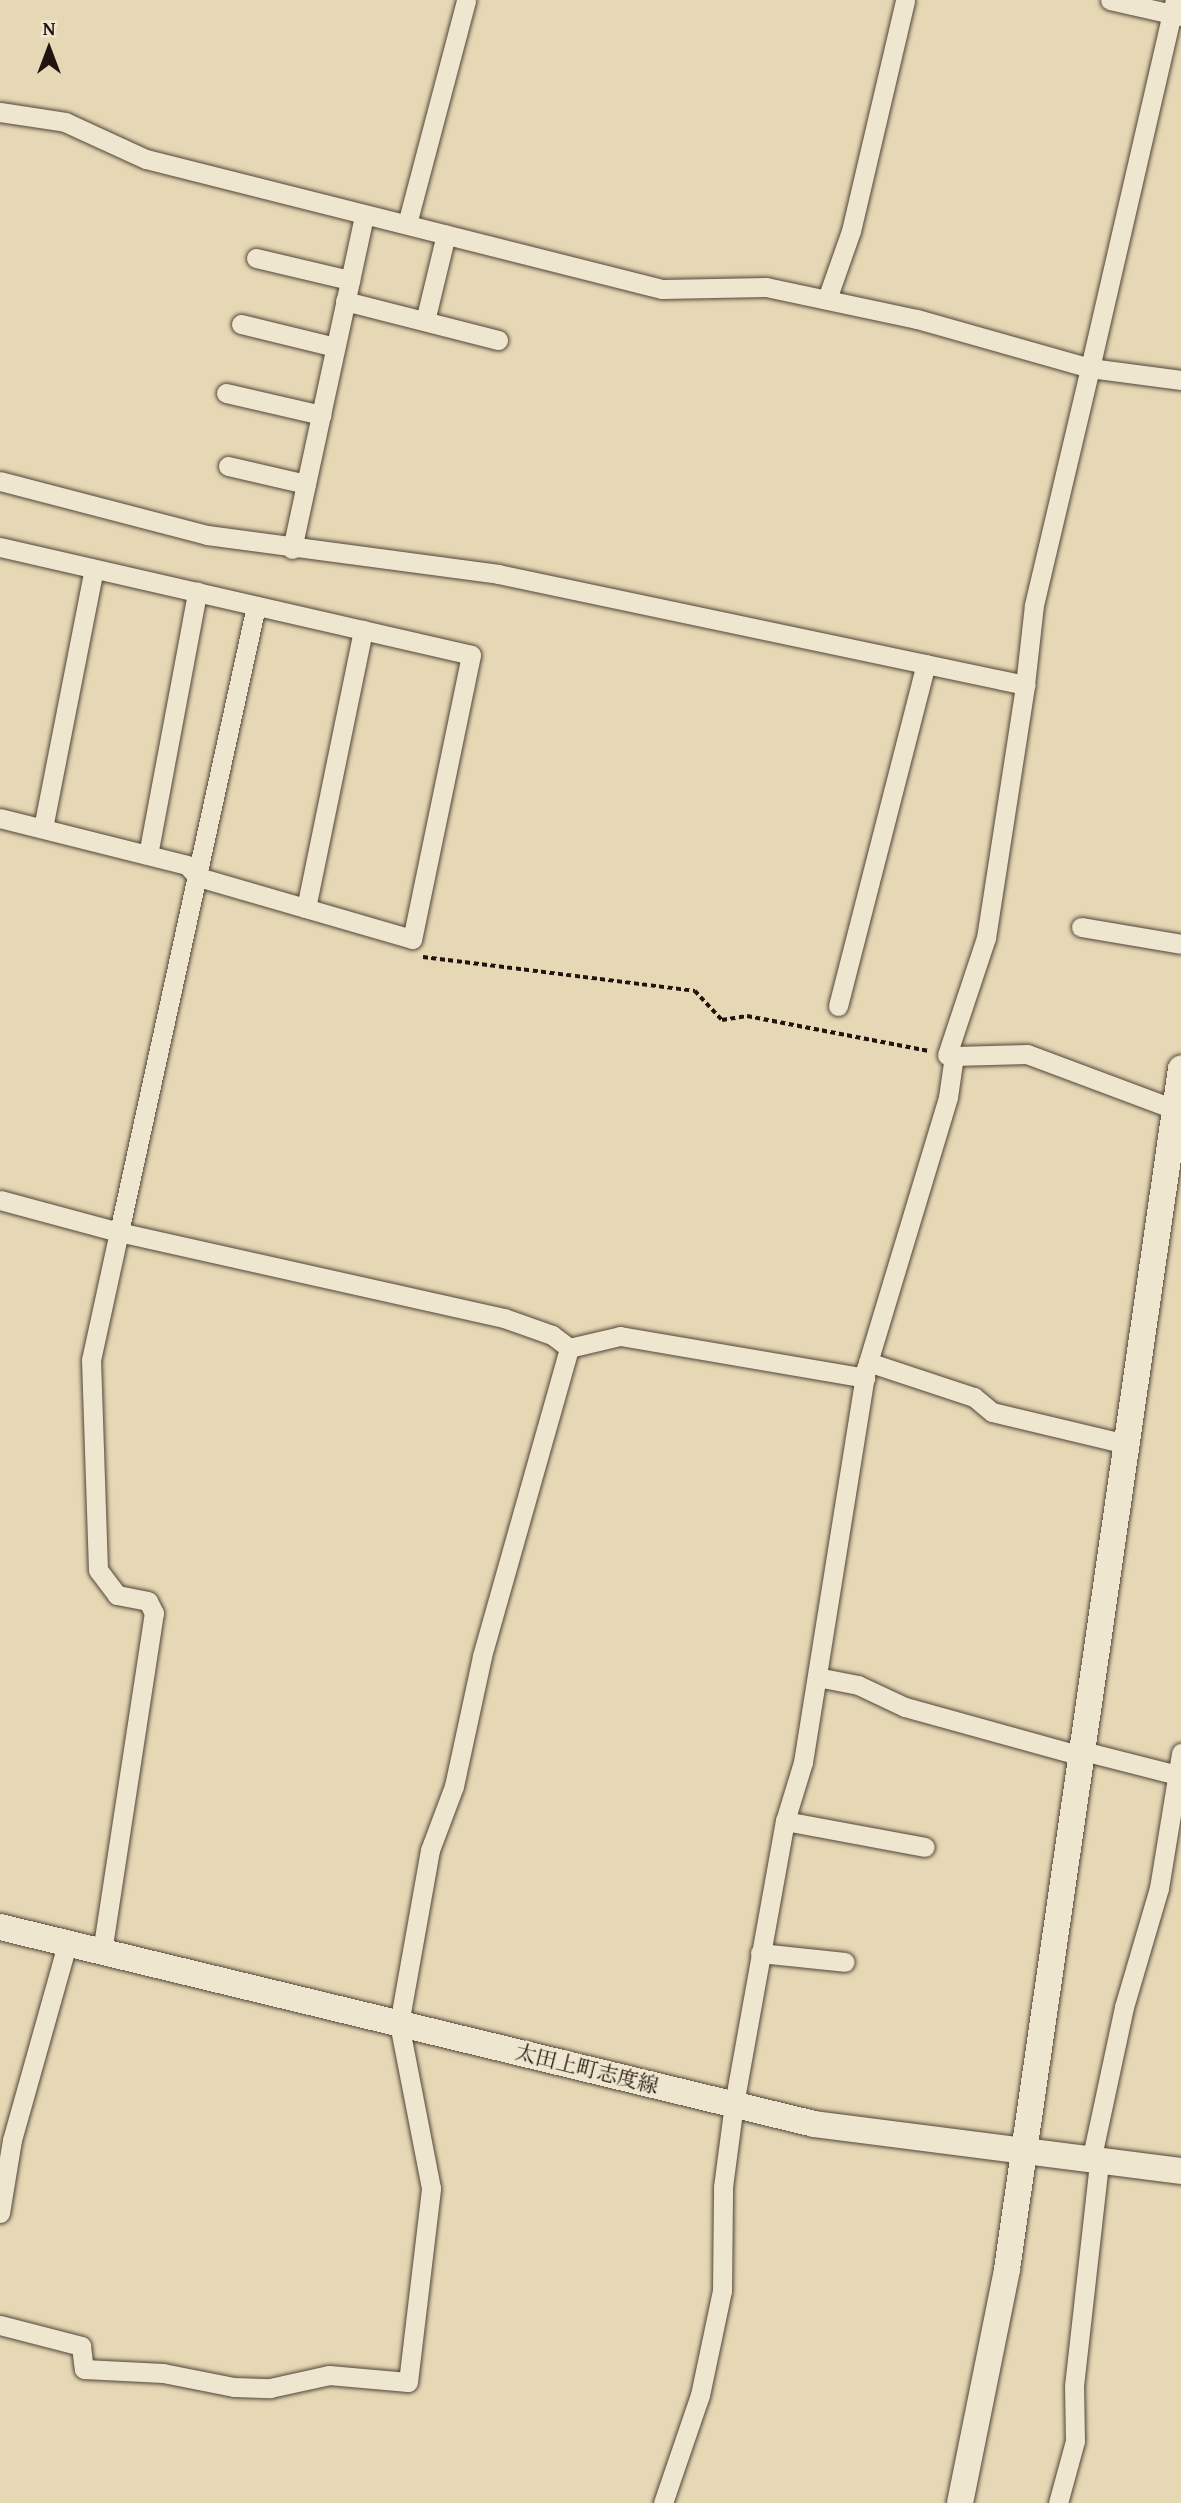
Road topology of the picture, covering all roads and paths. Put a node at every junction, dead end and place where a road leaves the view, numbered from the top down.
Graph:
1 (466, 0) edge
2 (905, 0) edge
3 (1110, 0) edge
4 (1176, 10) edge
5 (0, 111) edge
6 (363, 215) junction
7 (407, 224) junction
8 (446, 233) junction
9 (256, 258) dead end
10 (350, 280) junction
11 (827, 299) junction
12 (345, 301) junction
13 (425, 321) junction
14 (241, 324) dead end
15 (498, 340) dead end
16 (335, 347) junction
17 (1090, 368) junction
18 (1181, 380) edge
19 (226, 393) dead end
20 (321, 415) junction
21 (228, 466) dead end
22 (0, 481) edge
23 (306, 484) junction
24 (0, 547) edge
25 (292, 549) junction
26 (94, 569) junction
27 (197, 592) junction
28 (256, 606) junction
29 (363, 630) junction
30 (926, 664) junction
31 (1025, 685) junction
32 (0, 818) edge
33 (43, 828) junction
34 (148, 855) junction
35 (198, 877) junction
36 (306, 908) junction
37 (1081, 927) dead end
38 (1181, 944) edge
39 (409, 953) dead end
40 (838, 1006) dead end
41 (947, 1055) joint
42 (1181, 1069) edge
43 (1176, 1115) edge
44 (0, 1200) edge
45 (119, 1232) junction
46 (569, 1348) junction
47 (867, 1370) junction
48 (1126, 1444) junction
49 (817, 1677) junction
50 (1181, 1753) edge
51 (1082, 1754) junction
52 (1179, 1775) edge
53 (785, 1821) junction
54 (925, 1847) dead end
55 (0, 1927) edge
56 (66, 1944) junction
57 (102, 1952) junction
58 (760, 1953) junction
59 (845, 1962) dead end
60 (399, 2024) junction
61 (734, 2104) junction
62 (1022, 2153) junction
63 (1095, 2161) junction
64 (1181, 2171) edge
65 (0, 2213) edge
66 (0, 2325) edge
67 (663, 2503) edge
68 (960, 2503) edge
69 (1058, 2503) edge

1 - 7 street
2 - 11 street
3 - 4 street
4 - 17 street
5 - 6 street
6 - 7 street
6 - 10 street
7 - 8 street
8 - 11 street
8 - 13 street
9 - 10 street
10 - 12 street
11 - 17 street
12 - 13 street
12 - 16 street
13 - 15 street
14 - 16 street
16 - 20 street
17 - 18 street
17 - 31 street
19 - 20 street
20 - 23 street
21 - 23 street
22 - 25 street
23 - 25 street
24 - 26 street
25 - 30 street
26 - 27 street
26 - 33 street
27 - 28 street
27 - 34 street
28 - 29 street
28 - 35 street
29 - 36 street
29 - 36 street
30 - 31 street
30 - 40 street
31 - 41 street
32 - 33 street
33 - 34 street
34 - 35 street
35 - 36 street
35 - 45 street
37 - 38 street
39 - 41 path
42 - 43 street
43 - 47 street
43 - 48 street
44 - 45 street
45 - 46 street
45 - 57 street
46 - 47 street
46 - 60 street
47 - 48 street
47 - 49 street
48 - 51 street
49 - 51 street
49 - 53 street
50 - 52 street
51 - 52 street
51 - 62 street
52 - 63 street
53 - 54 street
53 - 58 street
55 - 56 street, 太田上町志度線
56 - 57 street, 太田上町志度線
56 - 65 street
57 - 60 street, 太田上町志度線
58 - 59 street
58 - 61 street
60 - 61 street, 太田上町志度線
60 - 66 street
61 - 62 street, 太田上町志度線
61 - 67 street
62 - 63 street, 太田上町志度線
62 - 68 street
63 - 64 street, 太田上町志度線
63 - 69 street

